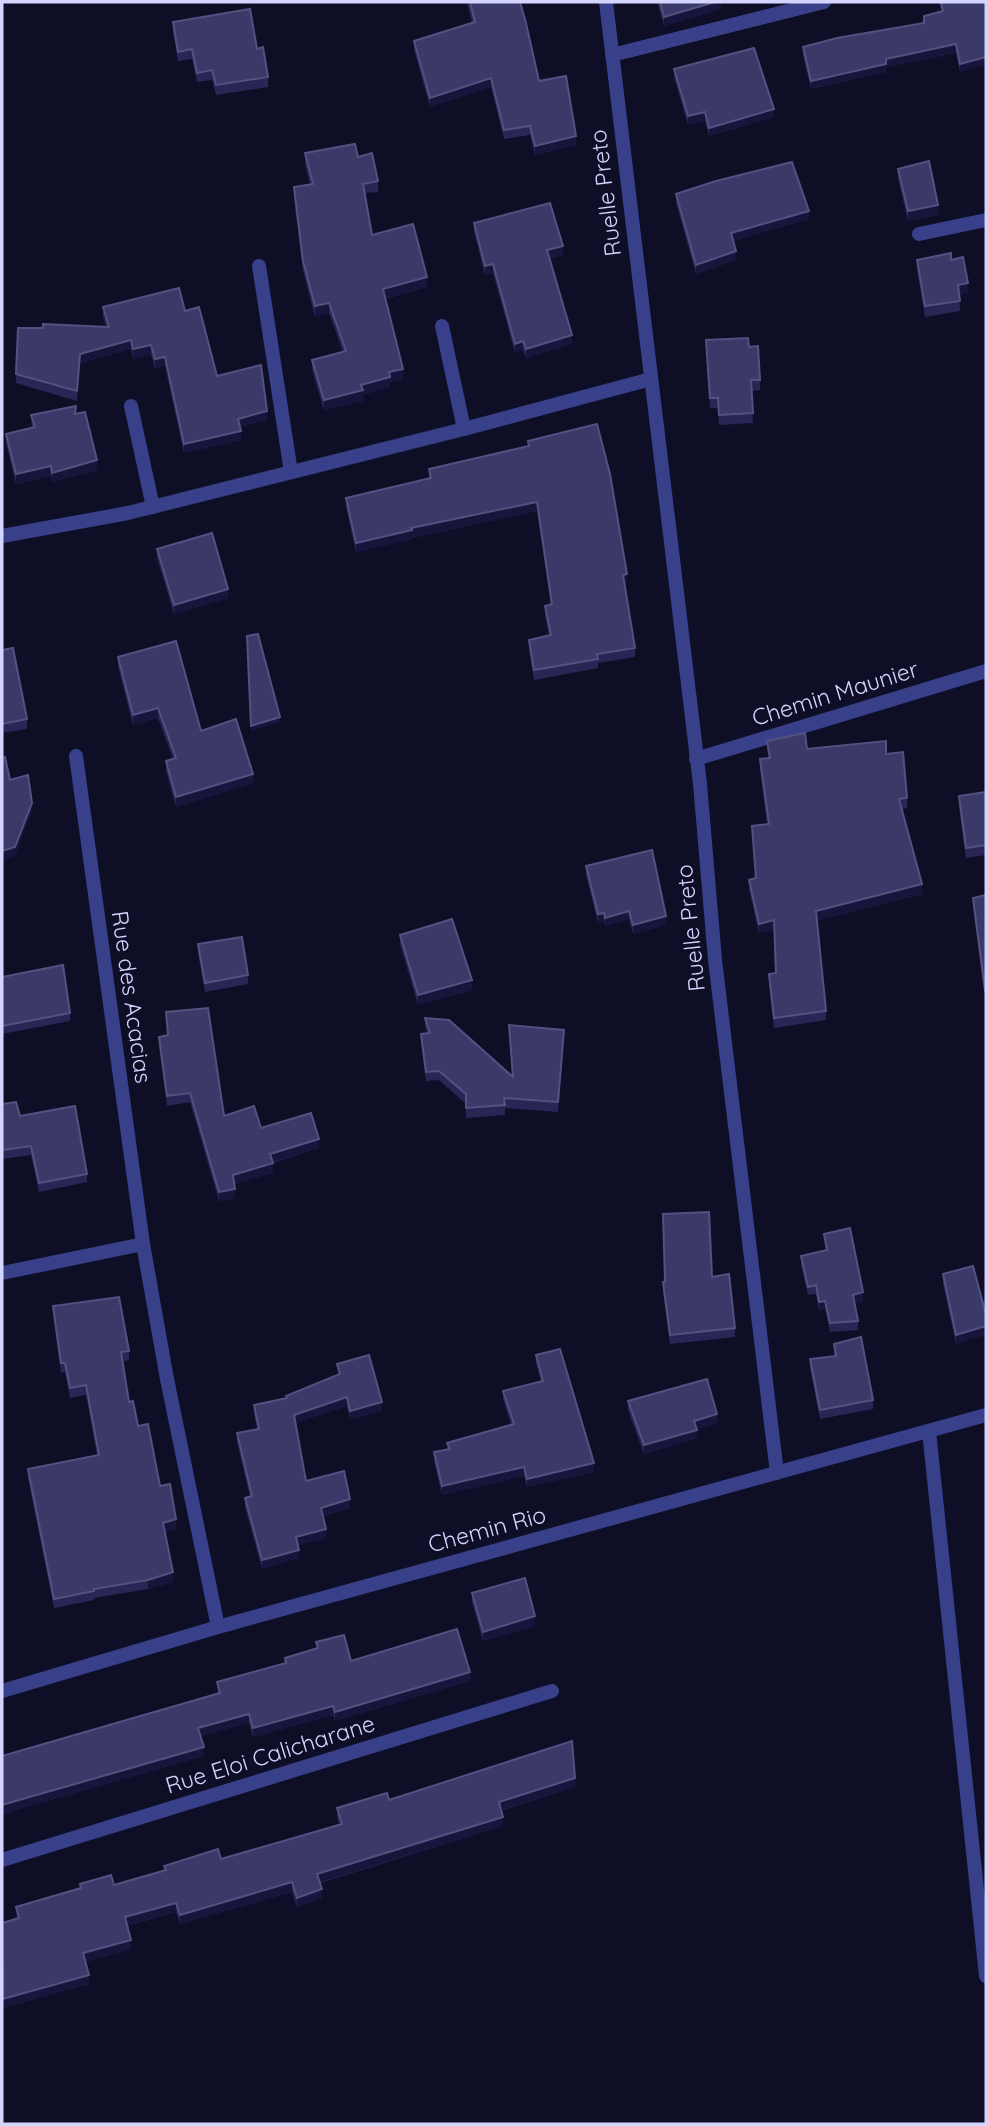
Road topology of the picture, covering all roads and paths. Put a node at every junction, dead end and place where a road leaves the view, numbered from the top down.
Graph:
1 (606, 2) edge
2 (824, 2) edge
3 (612, 55) junction
4 (986, 220) edge
5 (919, 234) dead end
6 (259, 266) dead end
7 (442, 326) dead end
8 (651, 379) junction
9 (131, 406) dead end
10 (464, 429) junction
11 (291, 472) junction
12 (153, 507) junction
13 (2, 536) edge
14 (986, 671) edge
15 (76, 756) dead end
16 (696, 759) junction
17 (143, 1244) junction
18 (2, 1272) edge
19 (986, 1415) edge
20 (929, 1431) junction
21 (777, 1473) junction
22 (218, 1627) junction
23 (2, 1691) edge
24 (552, 1691) dead end
25 (2, 1860) edge
26 (986, 1976) edge

1 - 3 street, Ruelle Preto
2 - 3 street
3 - 8 street, Ruelle Preto
4 - 5 street
6 - 11 street
7 - 10 street
8 - 10 street
8 - 16 street, Ruelle Preto
9 - 12 street
10 - 11 street
11 - 12 street
12 - 13 street
14 - 16 street, Chemin Maunier
15 - 17 street, Rue des Acacias
16 - 21 street, Ruelle Preto
17 - 18 street
17 - 22 street, Rue des Acacias
19 - 20 street, Chemin Rio
20 - 21 street, Chemin Rio
20 - 26 street
21 - 22 street, Chemin Rio
22 - 23 street, Chemin Rio
24 - 25 street, Rue Eloi Calicharane

